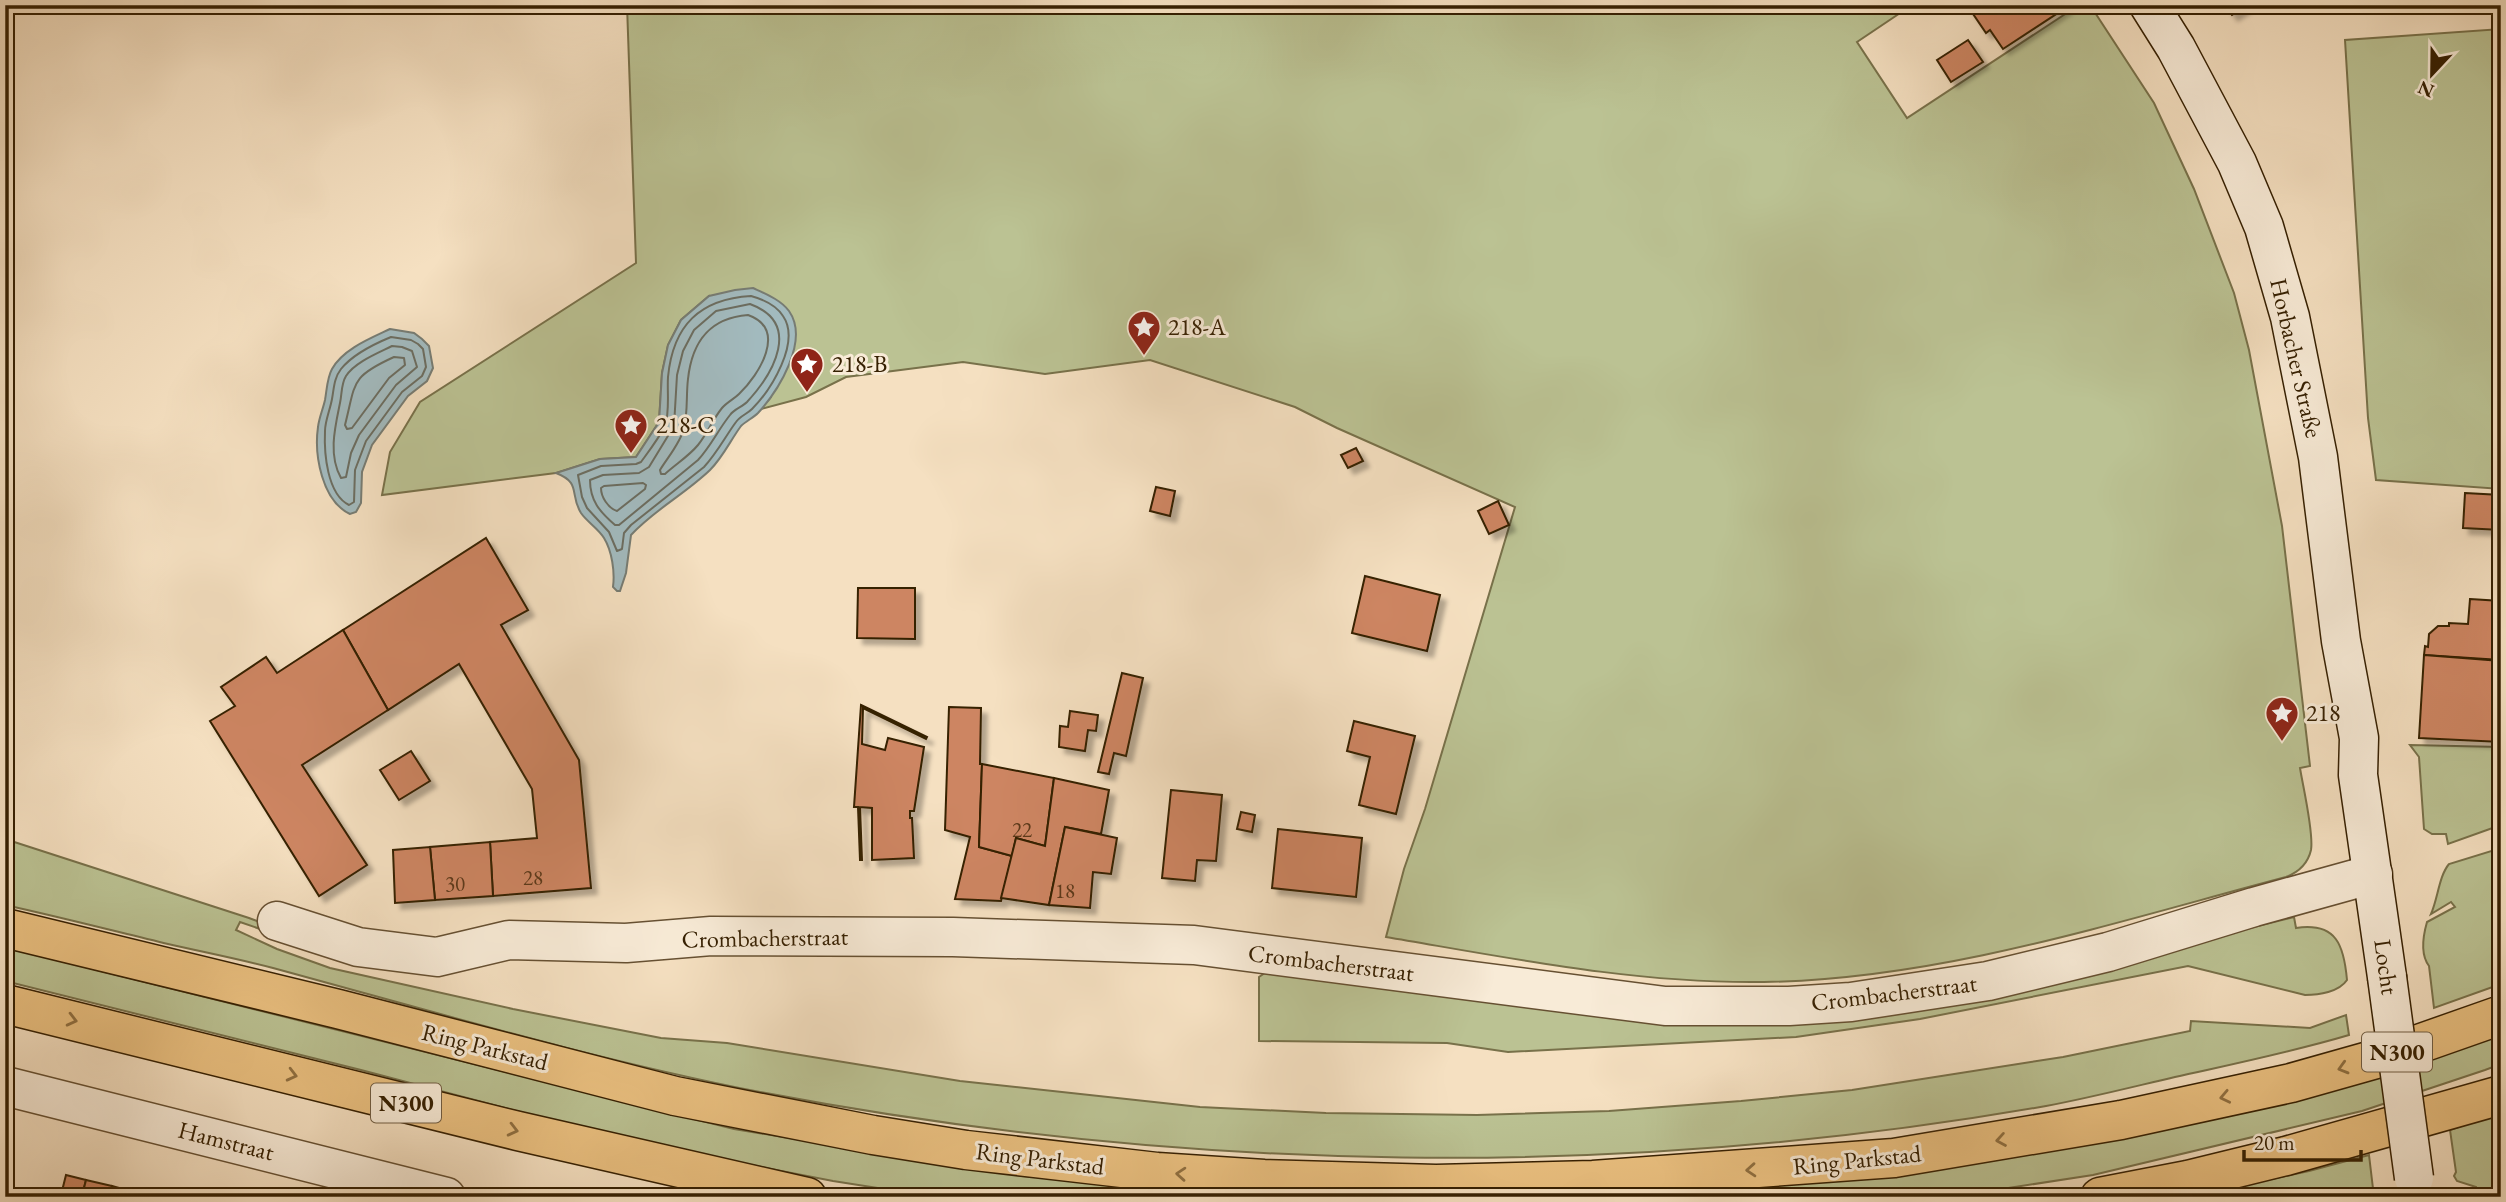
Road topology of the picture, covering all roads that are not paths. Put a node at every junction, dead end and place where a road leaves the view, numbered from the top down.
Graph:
1 (2149, 5) edge
2 (2359, 738) joint
3 (2373, 874) junction
4 (277, 921) dead end
5 (5, 928) edge
6 (5, 1004) edge
7 (2501, 1015) edge
8 (5, 1086) edge
9 (2501, 1095) edge
10 (2415, 1187) edge
11 (446, 1197) edge
12 (807, 1197) edge
13 (2100, 1197) edge

1 - 2 street, Horbacher Straße
2 - 3 street, Locht
3 - 4 street, Crombacherstraat
3 - 10 street, Locht, bridge
7 -> 5 highway, Ring Parkstad / N300
6 -> 12 highway, N300
8 - 11 street, Hamstraat
9 - 13 highway

